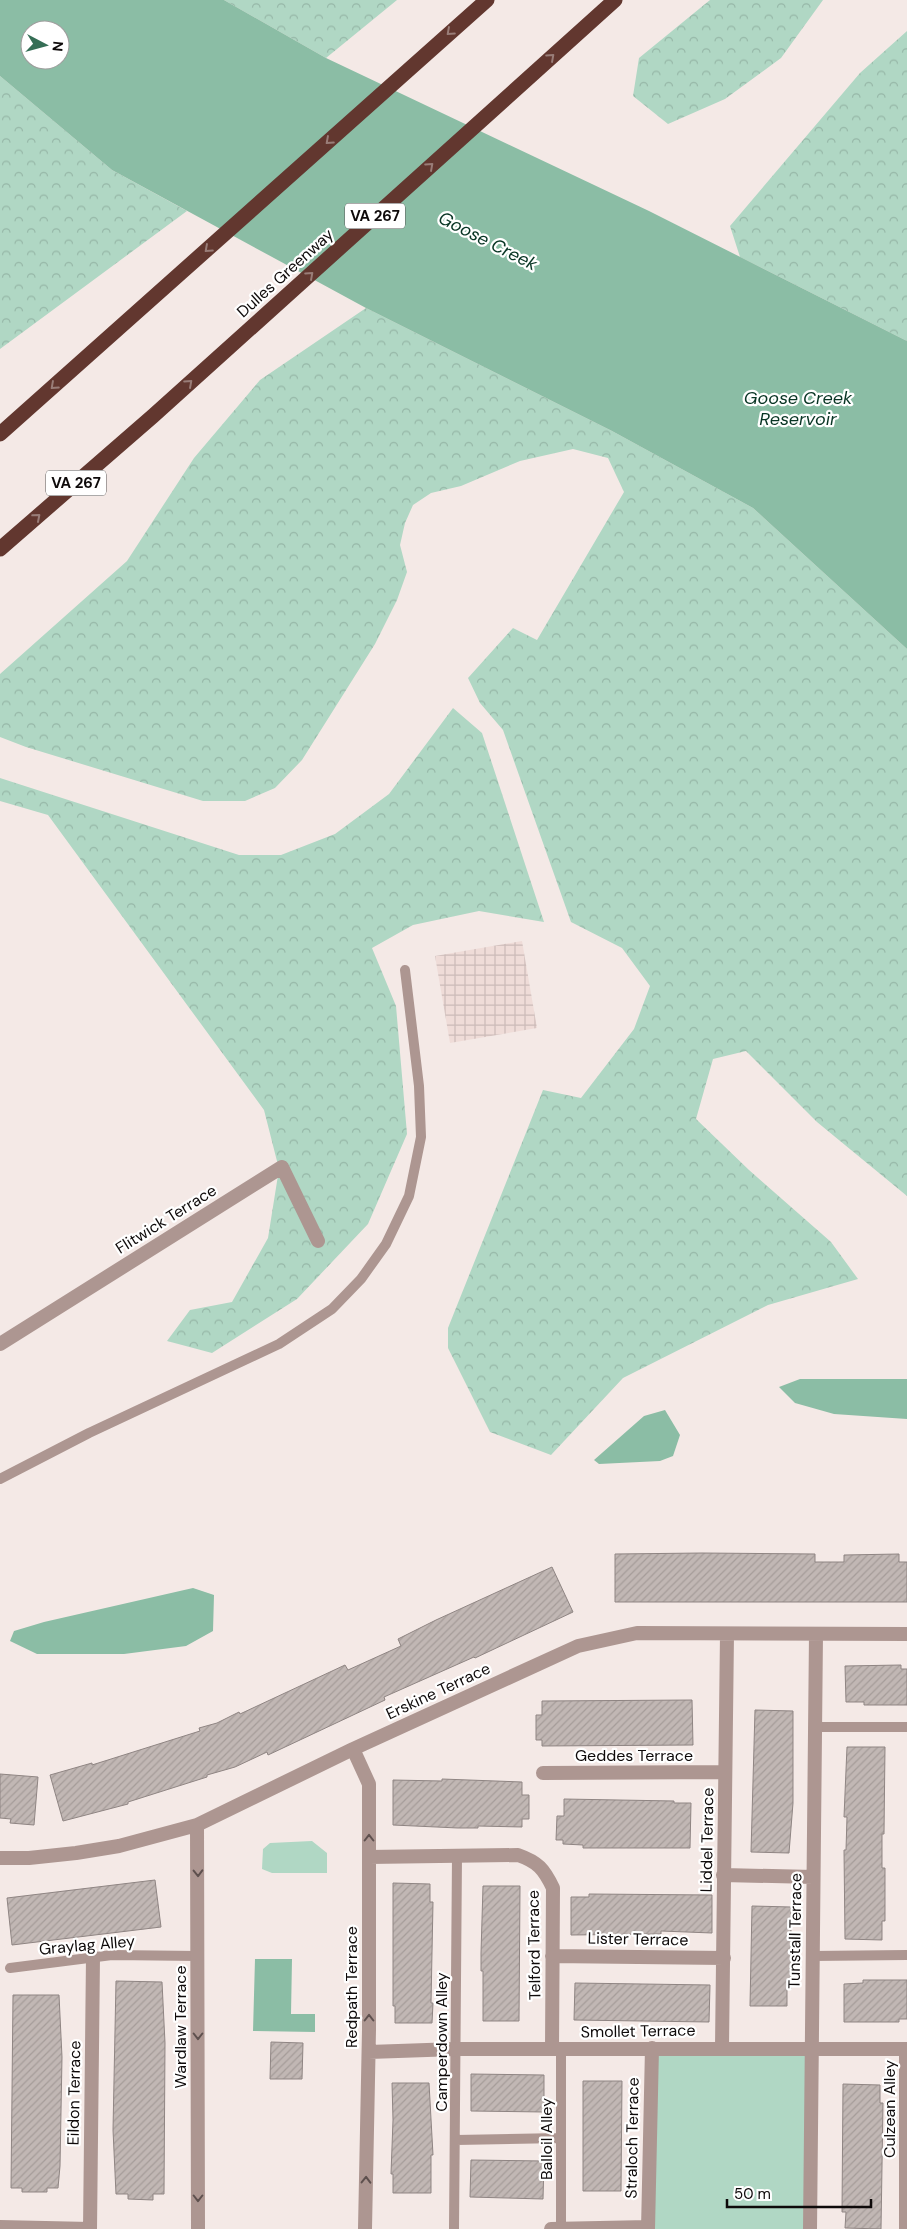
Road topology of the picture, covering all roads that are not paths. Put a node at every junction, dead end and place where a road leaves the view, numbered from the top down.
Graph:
1 (487, 0) edge
2 (615, 0) edge
3 (0, 434) edge
4 (0, 550) edge
5 (405, 970) dead end
6 (318, 1240) dead end
7 (0, 1344) edge
8 (0, 1479) edge
9 (727, 1634) junction
10 (816, 1634) junction
11 (907, 1634) edge
12 (907, 1727) edge
13 (816, 1728) junction
14 (353, 1749) junction
15 (726, 1772) junction
16 (543, 1773) dead end
17 (198, 1825) junction
18 (457, 1856) junction
19 (369, 1857) junction
20 (0, 1858) edge
21 (723, 1875) junction
22 (813, 1877) junction
23 (907, 1955) edge
24 (198, 1956) junction
25 (552, 1956) junction
26 (812, 1956) junction
27 (93, 1957) junction
28 (724, 1958) junction
29 (10, 1968) dead end
30 (722, 2047) junction
31 (812, 2047) junction
32 (456, 2048) junction
33 (652, 2048) junction
34 (556, 2049) junction
35 (906, 2049) edge
36 (369, 2052) junction
37 (561, 2138) junction
38 (456, 2140) junction
39 (6, 2228) edge
40 (648, 2228) edge
41 (90, 2229) edge
42 (198, 2229) edge
43 (365, 2229) edge
44 (454, 2229) edge
45 (550, 2229) edge
46 (561, 2229) edge
47 (810, 2229) edge
48 (904, 2229) edge

1 -> 3 highway
4 -> 2 highway, Dulles Greenway / VA 267
5 - 8 lane
6 - 7 street, Flitwick Terrace
9 - 10 street, Erskine Terrace
9 - 14 street, Erskine Terrace
9 - 15 street, Liddel Terrace
10 - 11 street, Erskine Terrace
10 - 13 street, Tunstall Terrace
12 - 13 lane
13 - 22 street, Tunstall Terrace
14 - 17 street, Erskine Terrace
19 -> 14 street, Redpath Terrace
15 - 16 street, Geddes Terrace
15 - 21 street, Liddel Terrace
17 - 20 street, Erskine Terrace
17 -> 24 street, Wardlaw Terrace
18 - 19 street, Telford Terrace
18 - 25 street, Telford Terrace
18 - 32 lane, Camperdown Alley
36 -> 19 street, Redpath Terrace
21 - 22 street
21 - 28 street, Liddel Terrace
22 - 26 street, Tunstall Terrace
23 - 26 lane
24 - 27 lane, Graylag Alley
24 -> 42 street, Wardlaw Terrace
25 - 28 street, Lister Terrace
25 - 34 street, Telford Terrace
26 - 31 street, Tunstall Terrace
27 - 29 lane, Graylag Alley
27 - 41 street, Eildon Terrace
28 - 30 street, Liddel Terrace
30 - 31 street, Smollet Terrace
30 - 33 street, Smollet Terrace
31 - 35 street, Smollet Terrace
31 - 47 street, Tunstall Terrace
32 - 34 street, Smollet Terrace
32 - 36 street, Smollet Terrace
32 - 38 lane, Camperdown Alley
33 - 34 street, Smollet Terrace
33 - 40 street, Straloch Terrace
34 - 37 lane, Balloil Alley
35 - 48 lane, Culzean Alley
43 -> 36 street, Redpath Terrace
37 - 38 lane
37 - 46 lane, Balloil Alley
38 - 44 lane, Camperdown Alley
39 - 41 street
40 - 46 street
45 - 46 street

